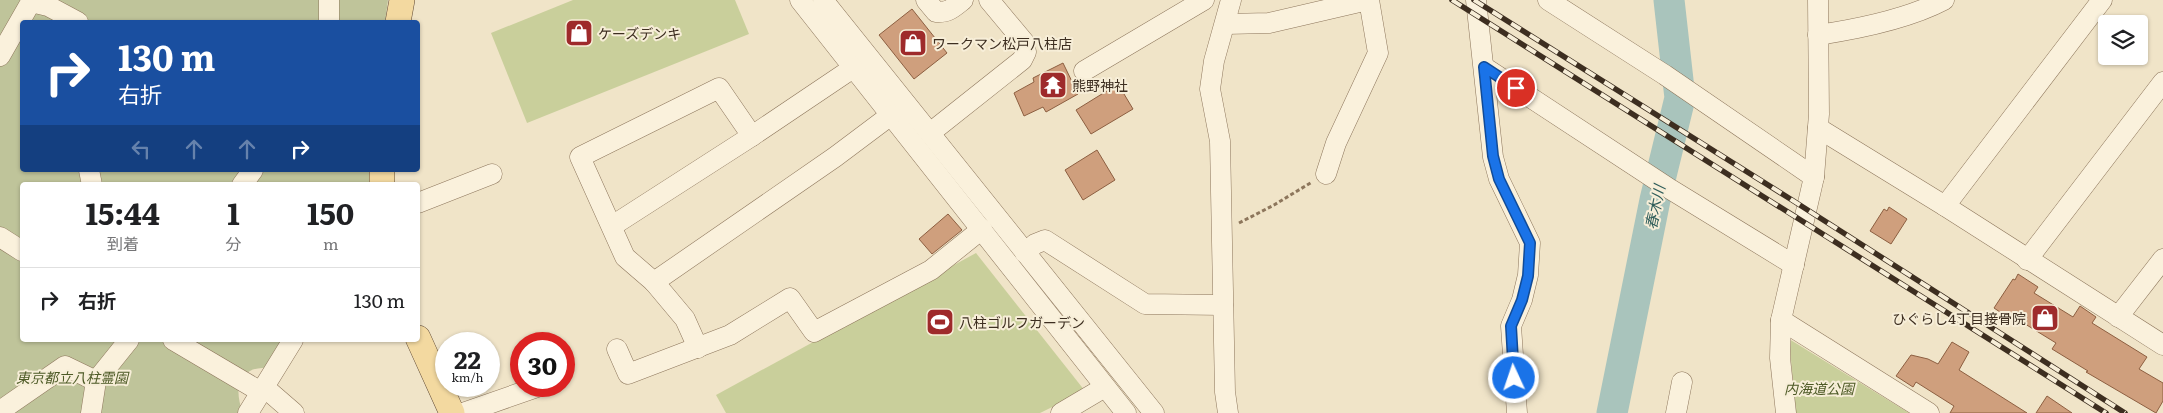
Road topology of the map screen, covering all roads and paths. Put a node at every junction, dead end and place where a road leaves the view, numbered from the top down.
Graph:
1 (329, 0) edge
2 (402, 0) edge
3 (800, 0) edge
4 (823, 0) edge
5 (926, 0) edge
6 (963, 0) edge
7 (989, 0) edge
8 (1204, 0) edge
9 (1230, 0) edge
10 (1368, 0) edge
11 (1476, 0) edge
12 (1548, 0) edge
13 (1818, 0) edge
14 (1944, 0) edge
15 (2102, 0) edge
16 (31, 1) edge
17 (20, 20) edge
18 (39, 20) edge
19 (74, 20) edge
20 (329, 20) edge
21 (398, 20) edge
22 (20, 21) edge
23 (1226, 24) junction
24 (1818, 35) junction
25 (0, 56) edge
26 (1484, 67) junction
27 (852, 68) junction
28 (1084, 71) dead end
29 (2163, 82) edge
30 (891, 115) junction
31 (1818, 128) junction
32 (930, 133) junction
33 (752, 136) junction
34 (252, 172) edge
35 (492, 174) dead end
36 (1326, 174) joint
37 (1814, 176) junction
38 (244, 182) edge
39 (420, 202) edge
40 (1945, 206) junction
41 (612, 226) junction
42 (982, 229) junction
43 (1223, 231) junction
44 (0, 237) edge
45 (20, 250) edge
46 (1025, 253) junction
47 (2163, 259) edge
48 (2027, 260) junction
49 (1794, 265) junction
50 (654, 282) junction
51 (1223, 305) junction
52 (2118, 317) junction
53 (1781, 320) junction
54 (127, 342) edge
55 (177, 342) edge
56 (292, 342) edge
57 (420, 342) edge
58 (2163, 346) edge
59 (698, 348) junction
60 (617, 349) dead end
61 (96, 381) junction
62 (1682, 382) dead end
63 (1105, 387) junction
64 (262, 390) junction
65 (510, 397) edge
66 (0, 411) edge
67 (91, 413) edge
68 (248, 413) edge
69 (294, 413) edge
70 (452, 413) edge
71 (463, 413) edge
72 (1061, 413) edge
73 (1126, 413) edge
74 (1154, 413) edge
75 (1228, 413) edge
76 (1517, 413) edge
77 (1676, 413) edge
78 (1786, 413) edge
79 (1929, 413) edge

1 - 20 street
2 - 21 main road
3 - 27 street
4 - 32 street
5 - 6 street
7 - 32 street
8 - 28 street
9 - 23 street
10 - 23 street
10 - 36 street
11 - 26 street
12 - 37 street
13 - 24 street
14 - 24 street
15 - 40 street
16 - 17 street
16 - 18 street
16 - 19 street
22 - 25 street
23 - 43 street
24 - 31 street
26 - 49 street
26 - 76 street
27 - 30 street
27 - 33 street
29 - 48 street
30 - 42 street
30 - 50 street
31 - 37 street
31 - 40 street
32 - 46 street
33 - 41 street
33 - 41 street
34 - 38 street
35 - 39 street
36 - 43 path
37 - 49 street
40 - 48 street
41 - 50 street
42 - 59 street
42 - 63 street
43 - 51 street
44 - 45 street
46 - 51 street
46 - 74 street
47 - 52 street
48 - 52 street
49 - 53 street
50 - 59 street
51 - 75 street
52 - 58 street
53 - 78 street
53 - 79 street
54 - 61 street
55 - 64 street
56 - 64 street
57 - 70 main road
59 - 60 street
61 - 66 street
61 - 67 street
62 - 77 street
63 - 72 street
63 - 73 street
64 - 68 street
64 - 69 street
65 - 71 street

